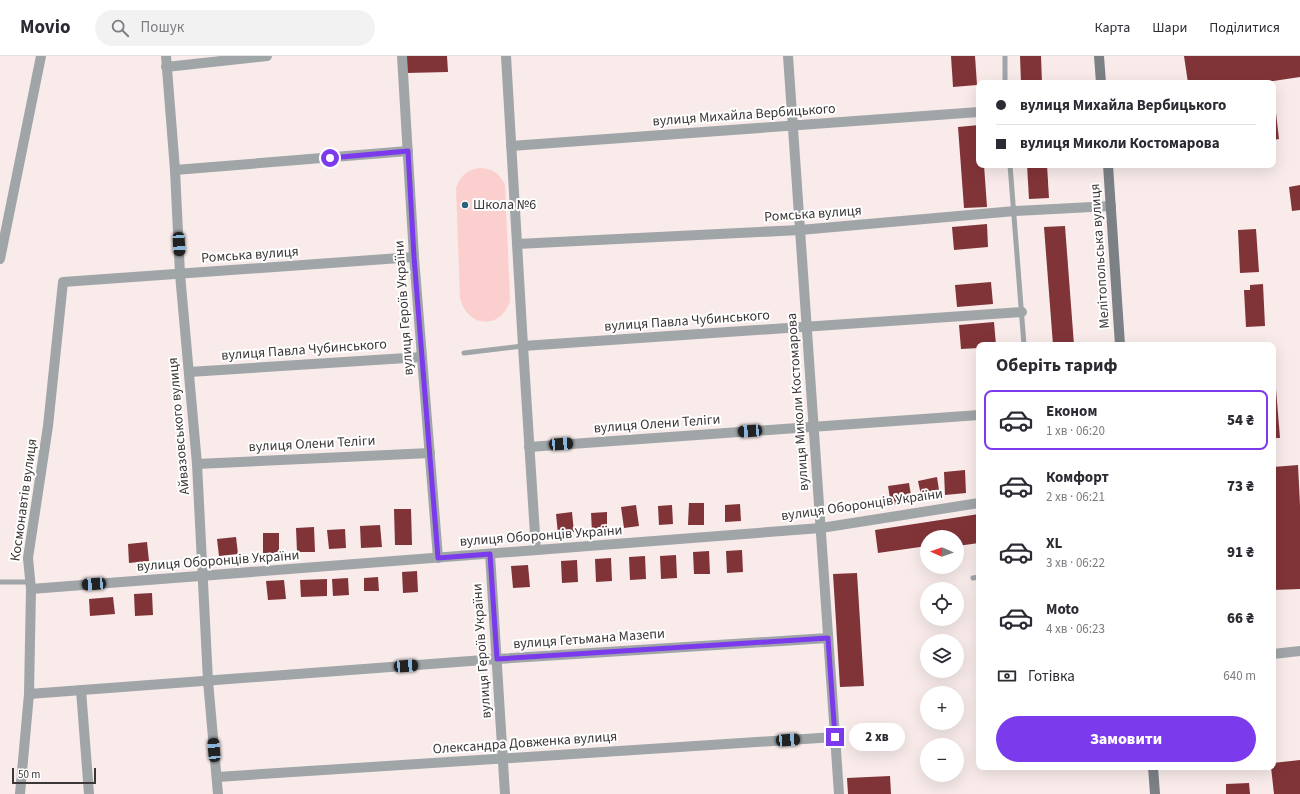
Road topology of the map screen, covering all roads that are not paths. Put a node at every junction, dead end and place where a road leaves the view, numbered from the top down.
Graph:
1 (41, 56) edge
2 (166, 56) edge
3 (267, 56) edge
4 (402, 56) edge
5 (506, 56) edge
6 (788, 56) edge
7 (1005, 56) edge
8 (1099, 56) edge
9 (166, 67) junction
10 (1005, 80) edge
11 (1101, 80) edge
12 (976, 112) edge
13 (793, 126) junction
14 (511, 146) junction
15 (408, 151) junction
16 (1010, 168) edge
17 (1108, 168) edge
18 (175, 170) junction
19 (1111, 206) junction
20 (1015, 211) junction
21 (800, 230) junction
22 (517, 244) junction
23 (414, 257) junction
24 (0, 259) edge
25 (180, 274) junction
26 (63, 282) joint
27 (1022, 312) junction
28 (807, 327) junction
29 (1024, 342) edge
30 (1120, 342) edge
31 (522, 346) junction
32 (464, 353) dead end
33 (422, 357) junction
34 (189, 372) junction
35 (976, 415) edge
36 (814, 427) junction
37 (530, 447) junction
38 (430, 453) junction
39 (196, 464) junction
40 (976, 503) edge
41 (821, 528) junction
42 (536, 550) junction
43 (490, 554) junction
44 (438, 558) junction
45 (203, 576) junction
46 (0, 582) edge
47 (31, 585) junction
48 (828, 638) junction
49 (1300, 651) edge
50 (1276, 654) edge
51 (497, 659) junction
52 (208, 681) junction
53 (81, 690) junction
54 (29, 694) junction
55 (835, 737) junction
56 (503, 758) junction
57 (1153, 770) edge
58 (217, 777) junction
59 (20, 794) edge
60 (89, 794) edge
61 (218, 794) edge
62 (505, 794) edge
63 (839, 794) edge
64 (1155, 794) edge

1 - 24 street
2 - 9 street, Айвазовського вулиця
3 - 9 street
4 - 15 street, вулиця Героїв України
5 - 14 street
6 - 13 street, вулиця Миколи Костомарова
7 - 10 lane
8 - 11 main road
9 - 18 street, Айвазовського вулиця
12 - 13 street, вулиця Михайла Вербицького
13 - 14 street, вулиця Михайла Вербицького
13 - 21 street, вулиця Миколи Костомарова
14 - 22 street
15 - 18 street
15 - 23 street, вулиця Героїв України
16 - 20 lane
17 - 19 main road, Мелітопольська вулиця
18 - 25 street, Айвазовського вулиця
19 - 20 street, Ромська вулиця
19 - 30 main road, Мелітопольська вулиця
20 - 21 street, Ромська вулиця
20 - 27 lane
21 - 22 street, Ромська вулиця
21 - 28 street, вулиця Миколи Костомарова
22 - 31 street
23 - 25 street, Ромська вулиця
23 - 33 street, вулиця Героїв України
25 - 26 street, Ромська вулиця
25 - 34 street, Айвазовського вулиця
26 - 47 street, Космонавтів вулиця
27 - 28 street, вулиця Павла Чубинського
27 - 29 lane
28 - 31 street, вулиця Павла Чубинського
28 - 36 street, вулиця Миколи Костомарова
31 - 32 lane
31 - 37 street
33 - 34 street, вулиця Павла Чубинського
33 - 38 street, вулиця Героїв України
34 - 39 street, Айвазовського вулиця
35 - 36 street, вулиця Олени Теліги
36 - 37 street, вулиця Олени Теліги
36 - 41 street, вулиця Миколи Костомарова
37 - 42 street
38 - 39 street, вулиця Олени Теліги
38 - 44 street, вулиця Героїв України
39 - 45 street, Айвазовського вулиця
40 - 41 street, вулиця Оборонців України
41 - 42 street, вулиця Оборонців України
41 - 48 street, вулиця Миколи Костомарова
42 - 43 street, вулиця Оборонців України
43 - 44 street, вулиця Оборонців України
43 - 51 street, вулиця Героїв України
44 - 45 street, вулиця Оборонців України
45 - 47 street, вулиця Оборонців України
45 - 52 street, Айвазовського вулиця
46 - 47 lane
47 - 54 street, Космонавтів вулиця
48 - 51 street, вулиця Гетьмана Мазепи
48 - 55 street, вулиця Миколи Костомарова
49 - 50 street
51 - 52 street, вулиця Гетьмана Мазепи
51 - 56 street, вулиця Героїв України
52 - 53 street, вулиця Гетьмана Мазепи
52 - 58 street, Айвазовського вулиця
53 - 54 street, вулиця Гетьмана Мазепи
53 - 60 street
54 - 59 street, Космонавтів вулиця
55 - 56 street, Олександра Довженка вулиця
55 - 63 street, вулиця Миколи Костомарова
56 - 58 street, Олександра Довженка вулиця
56 - 62 street, вулиця Героїв України
57 - 64 main road
58 - 61 street, Айвазовського вулиця

